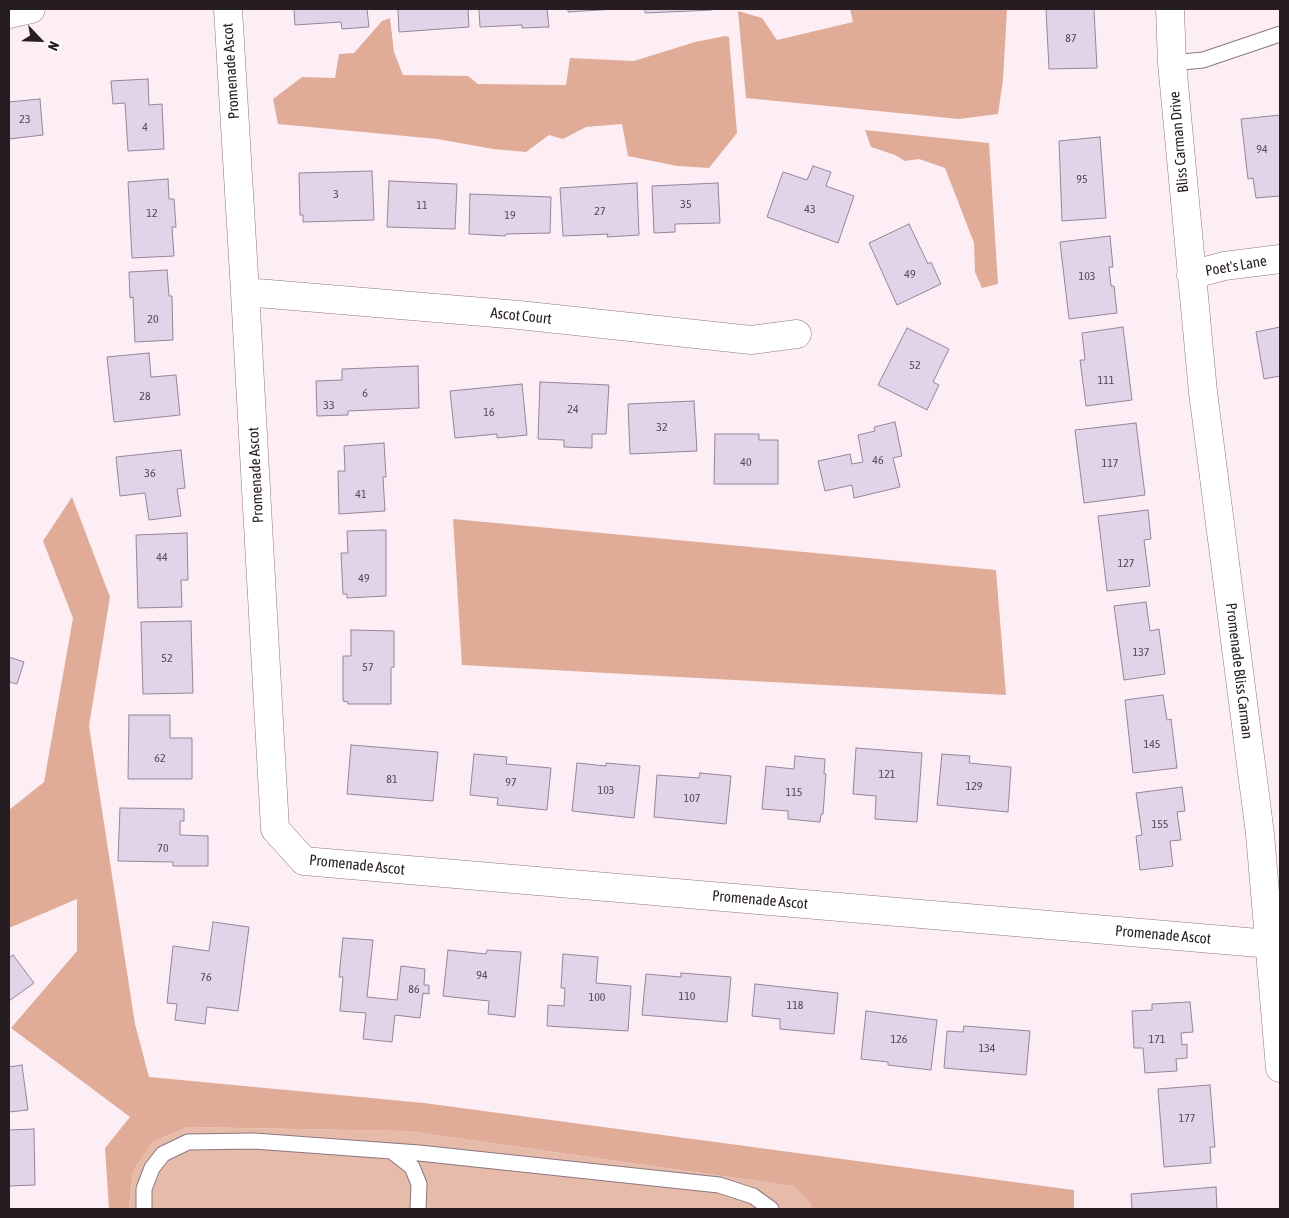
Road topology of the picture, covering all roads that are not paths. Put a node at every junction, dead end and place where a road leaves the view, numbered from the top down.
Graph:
1 (31, 9) edge
2 (228, 9) edge
3 (1170, 9) edge
4 (9, 14) edge
5 (1280, 34) edge
6 (1172, 63) junction
7 (1280, 259) edge
8 (1191, 274) junction
9 (245, 292) junction
10 (797, 334) dead end
11 (1270, 944) junction
12 (1280, 1068) edge
13 (394, 1152) junction
14 (447, 1156) junction
15 (418, 1184) junction
16 (144, 1209) edge
17 (418, 1209) edge
18 (771, 1209) edge

1 - 4 street
2 - 9 street, Promenade Ascot
3 - 6 street, Bliss Carman Drive
5 - 6 lane
6 - 8 street, Bliss Carman Drive
7 - 8 street, Poet's Lane
8 - 11 street, Promenade Bliss Carman
9 - 10 street, Ascot Court
9 - 11 street, Promenade Ascot
11 - 12 street, Promenade Bliss Carman
13 - 14 lane
13 - 15 lane
13 - 16 lane
14 - 15 lane
14 - 18 lane
15 - 17 lane

